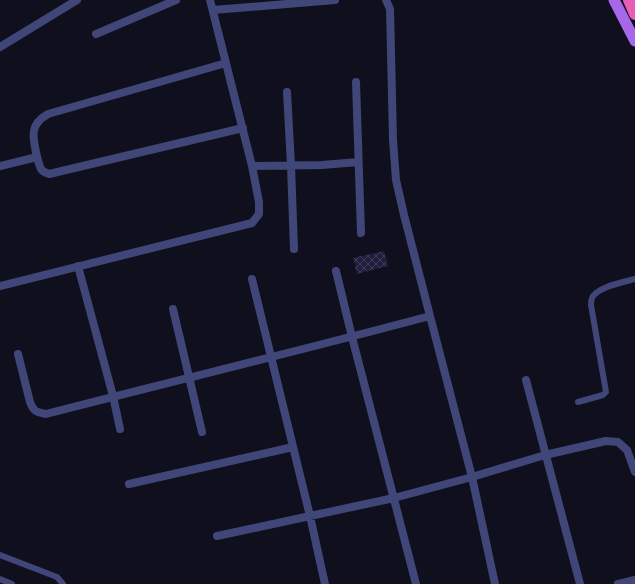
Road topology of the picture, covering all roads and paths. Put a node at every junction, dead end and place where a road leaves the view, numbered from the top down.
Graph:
1 (77, 0) edge
2 (176, 0) edge
3 (210, 0) edge
4 (335, 0) edge
5 (386, 0) edge
6 (614, 0) edge
7 (629, 0) edge
8 (213, 10) junction
9 (635, 14) edge
10 (96, 34) dead end
11 (635, 41) edge
12 (0, 47) edge
13 (226, 63) junction
14 (356, 82) dead end
15 (287, 92) dead end
16 (242, 128) junction
17 (38, 157) junction
18 (358, 162) junction
19 (291, 165) junction
20 (0, 166) edge
21 (252, 166) junction
22 (361, 233) dead end
23 (294, 249) dead end
24 (78, 266) junction
25 (336, 271) dead end
26 (252, 279) dead end
27 (635, 279) edge
28 (0, 286) edge
29 (173, 309) dead end
30 (430, 316) junction
31 (352, 337) junction
32 (18, 354) dead end
33 (272, 357) junction
34 (189, 377) junction
35 (526, 380) dead end
36 (114, 396) junction
37 (578, 402) dead end
38 (120, 429) dead end
39 (202, 432) dead end
40 (293, 447) junction
41 (546, 455) junction
42 (635, 472) edge
43 (472, 477) junction
44 (129, 484) dead end
45 (394, 498) junction
46 (310, 516) junction
47 (217, 536) dead end
48 (0, 554) edge
49 (0, 579) edge
50 (635, 580) edge
51 (12, 584) edge
52 (63, 584) edge
53 (325, 584) edge
54 (416, 584) edge
55 (495, 584) edge
56 (580, 584) edge
57 (618, 584) edge

1 - 12 street
2 - 10 street
3 - 8 street
4 - 8 street
5 - 30 street
6 - 11 main road
7 - 9 highway
8 - 13 street
13 - 16 street
13 - 17 street
14 - 18 street
15 - 19 street
16 - 17 street
16 - 21 street
17 - 20 street
18 - 19 street
18 - 22 street
19 - 21 street
19 - 23 street
21 - 24 street
24 - 28 street
24 - 36 street
25 - 31 street
26 - 33 street
27 - 37 lane
29 - 34 street
30 - 31 street
30 - 43 street
31 - 33 street
31 - 45 street
32 - 36 street
33 - 34 street
33 - 40 street
34 - 36 street
34 - 39 street
35 - 41 street
36 - 38 street
40 - 44 street
40 - 46 street
41 - 42 street
41 - 43 street
41 - 56 street
43 - 45 street
43 - 55 street
45 - 46 street
45 - 54 street
46 - 47 street
46 - 53 street
48 - 52 lane
49 - 51 lane
50 - 57 street

